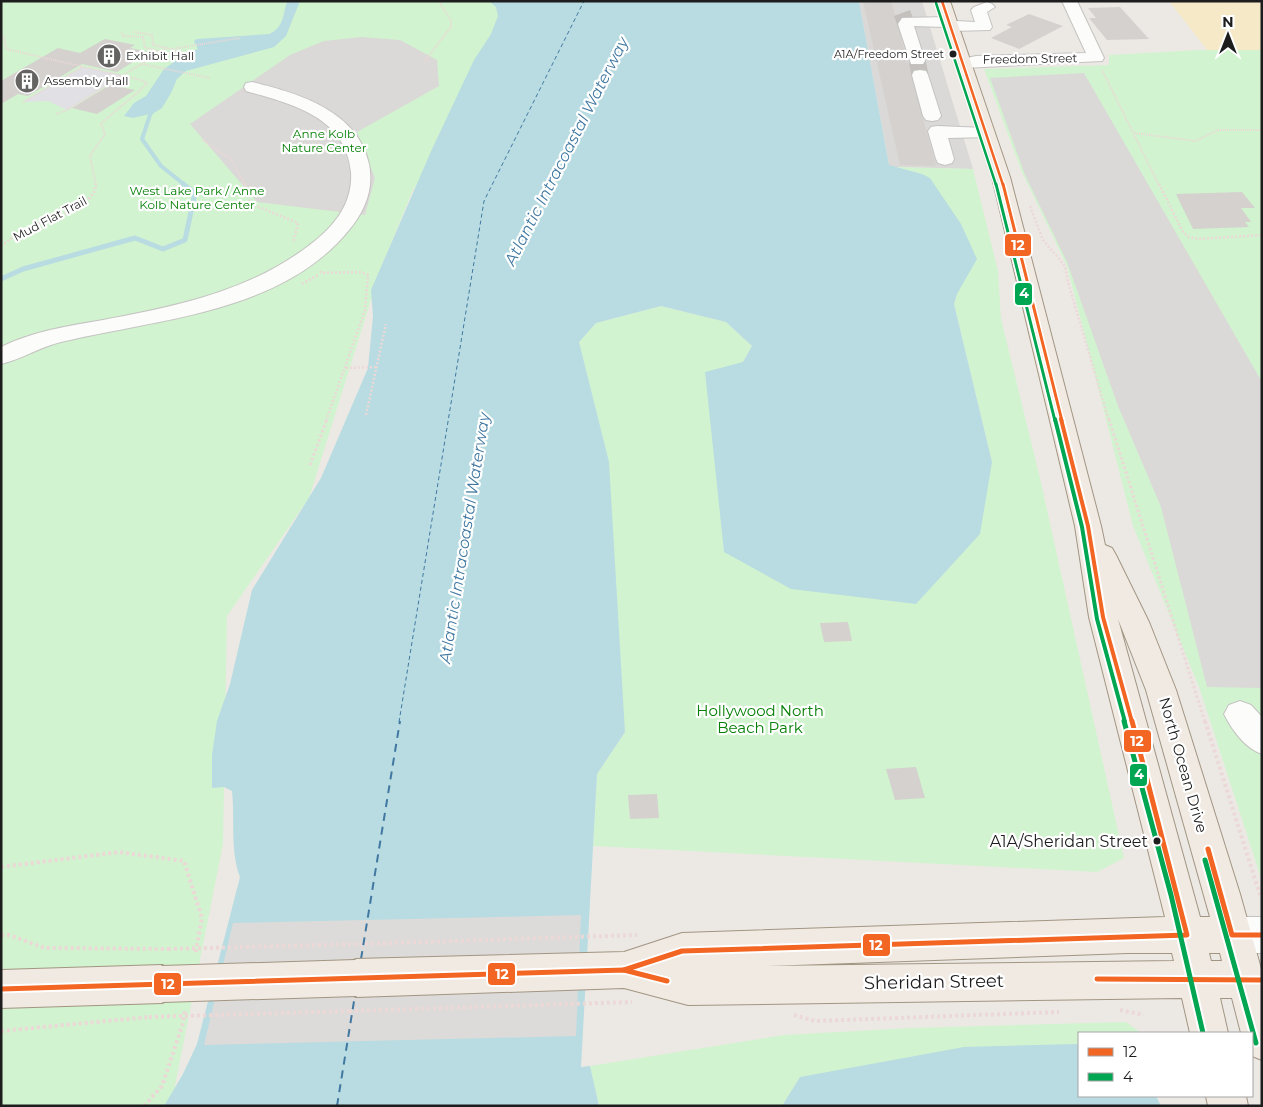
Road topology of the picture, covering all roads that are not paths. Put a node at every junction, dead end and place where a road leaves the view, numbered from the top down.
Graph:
1 (942, 1) edge
2 (1069, 1) edge
3 (987, 7) dead end
4 (950, 24) junction
5 (964, 63) junction
6 (252, 87) dead end
7 (936, 126) junction
8 (986, 132) junction
9 (945, 159) dead end
10 (1, 357) edge
11 (1088, 526) junction
12 (1251, 713) edge
13 (1262, 740) edge
14 (1187, 935) junction
15 (1247, 935) edge
16 (623, 970) junction
17 (1196, 980) junction
18 (1253, 980) edge
19 (1, 989) edge
20 (1209, 1032) edge
21 (1262, 1041) edge

1 - 4 main road, North Ocean Drive
2 - 5 street, Freedom Street
3 - 4 street
4 - 5 main road, North Ocean Drive
4 - 7 street
5 - 8 main road, North Ocean Drive
6 - 10 street
7 - 8 street
7 - 9 street
8 - 11 main road, North Ocean Drive
11 - 14 main road, North Ocean Drive
11 - 15 main road, North Ocean Drive
12 - 13 street
14 - 15 main road, Sheridan Street
14 - 16 main road, Sheridan Street
14 - 17 main road, North Ocean Drive
15 - 18 main road, North Ocean Drive
16 - 17 main road, Sheridan Street
16 - 19 main road, Sheridan Street, bridge
17 - 18 main road, Sheridan Street
17 - 20 main road, North Ocean Drive
18 - 21 main road, North Ocean Drive

